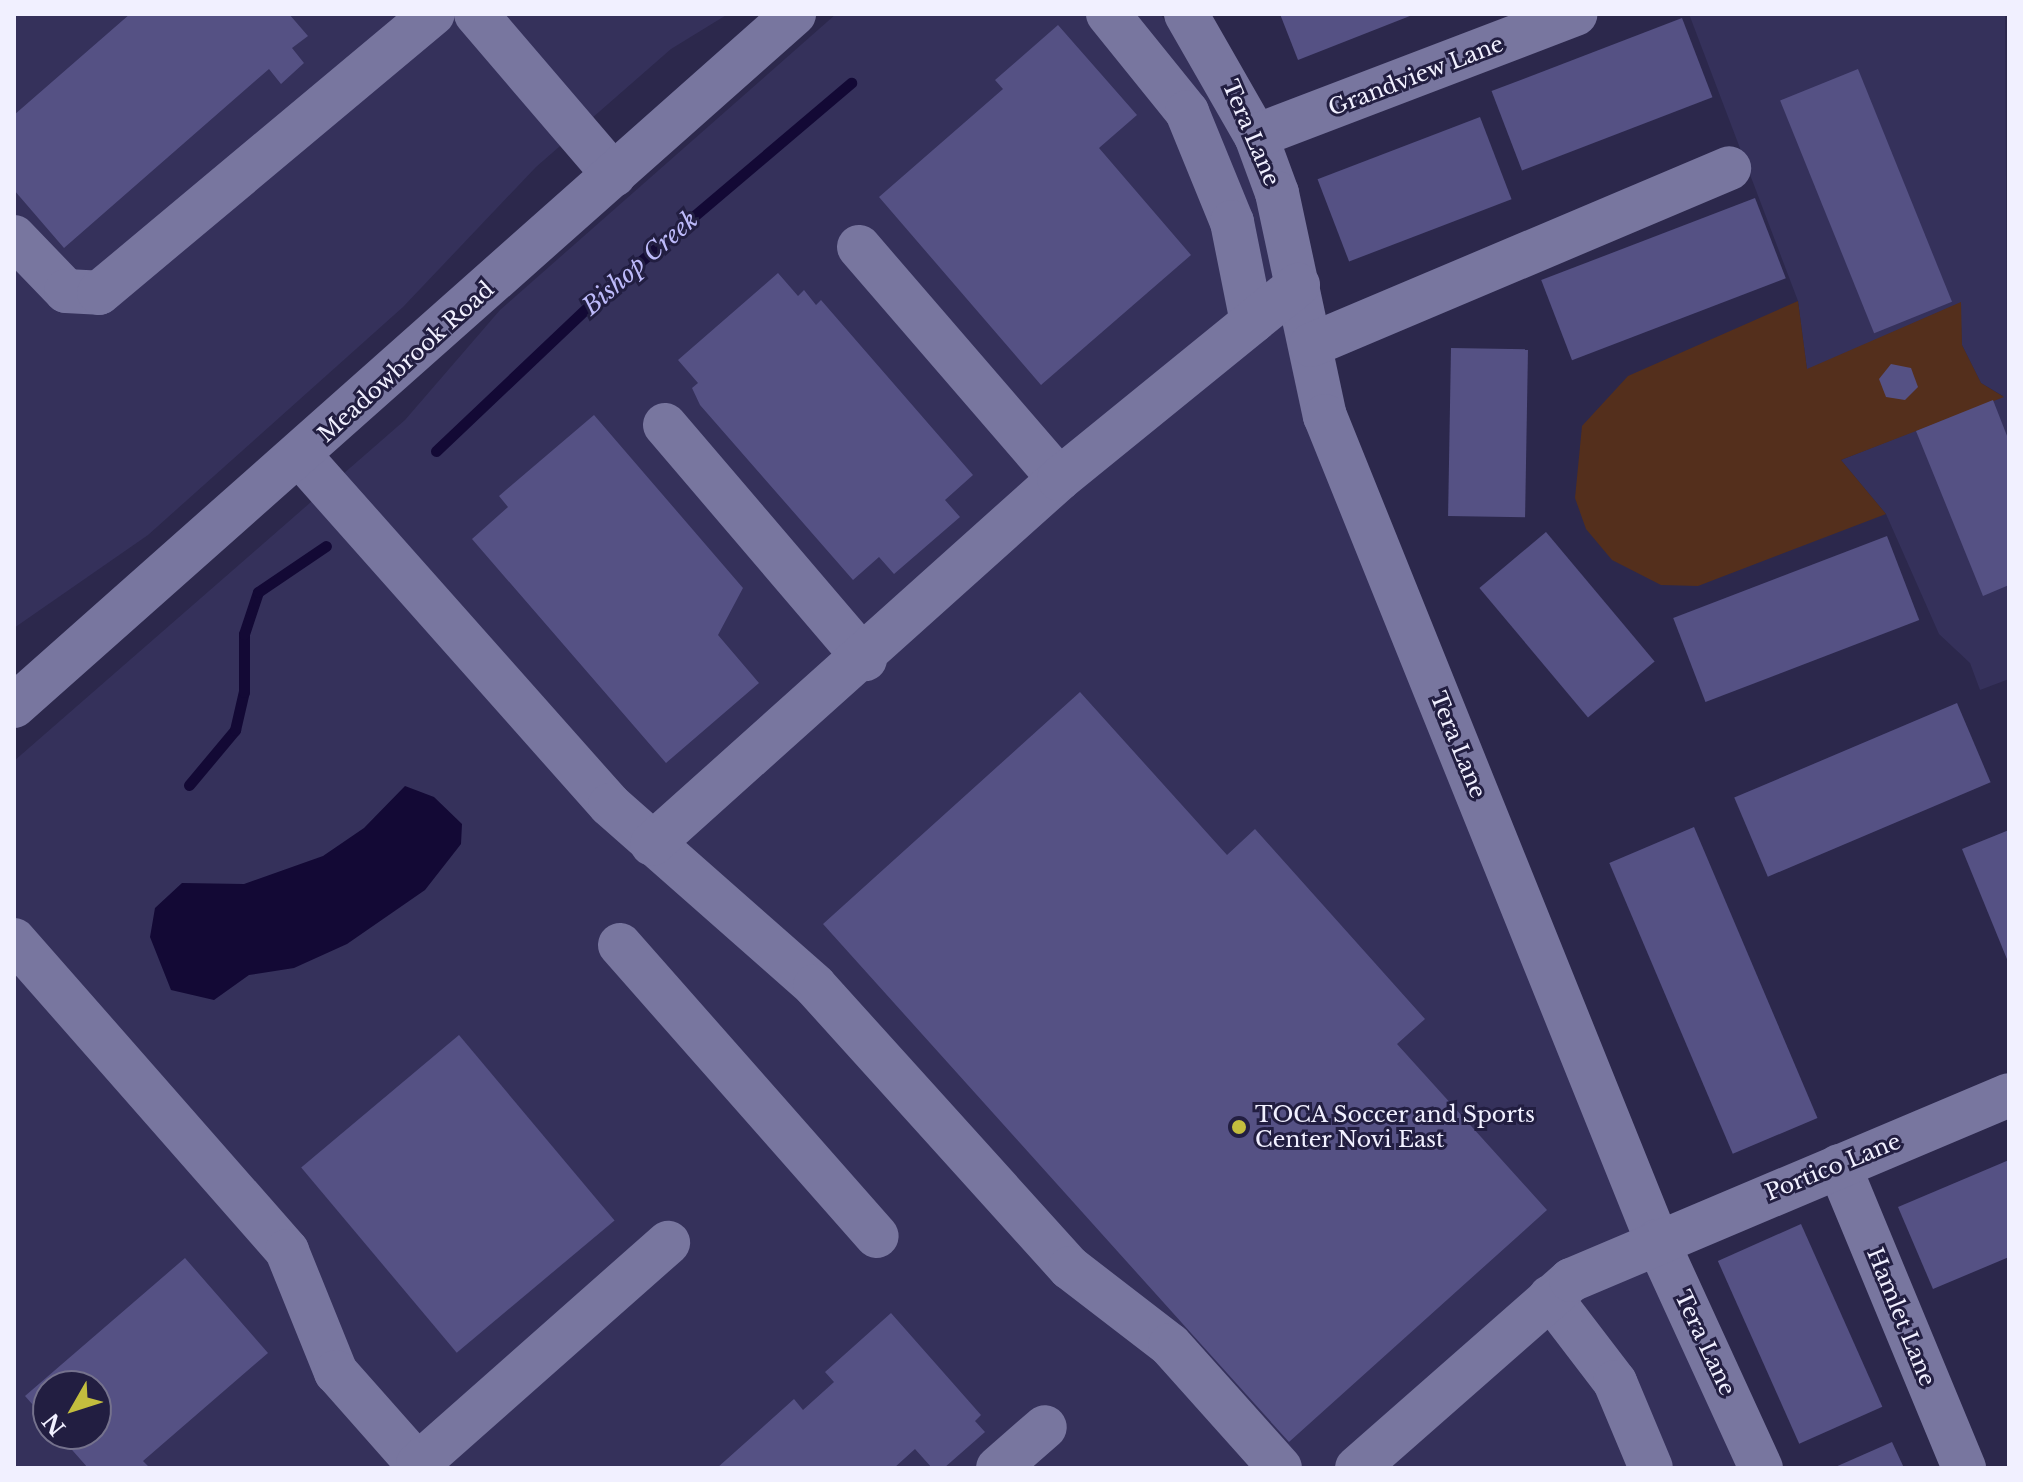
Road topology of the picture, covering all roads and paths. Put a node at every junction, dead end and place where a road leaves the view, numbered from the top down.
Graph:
1 (433, 14) edge
2 (476, 14) edge
3 (794, 14) edge
4 (1108, 14) edge
5 (1186, 14) edge
6 (1575, 14) edge
7 (1256, 136) junction
8 (1729, 168) dead end
9 (614, 175) junction
10 (14, 237) edge
11 (859, 247) dead end
12 (1298, 285) junction
13 (1252, 322) junction
14 (1311, 345) junction
15 (665, 425) dead end
16 (301, 457) junction
17 (1059, 479) junction
18 (865, 659) junction
19 (14, 706) edge
20 (652, 844) junction
21 (14, 940) edge
22 (620, 945) dead end
23 (2009, 1095) edge
24 (1839, 1166) junction
25 (877, 1236) dead end
26 (1657, 1241) junction
27 (668, 1243) dead end
28 (1550, 1297) junction
29 (1045, 1427) dead end
30 (419, 1466) edge
31 (998, 1468) edge
32 (1280, 1468) edge
33 (1357, 1468) edge
34 (1651, 1468) edge
35 (1761, 1468) edge
36 (1964, 1468) edge

1 - 10 street
2 - 9 street
3 - 9 street, Meadowbrook Road
4 - 13 street
5 - 7 street, Tera Lane
6 - 7 street, Grandview Lane
7 - 12 street, Tera Lane
8 - 14 street
9 - 16 street, Meadowbrook Road
11 - 17 street
12 - 13 street
12 - 14 street, Tera Lane
13 - 17 street
14 - 26 street, Tera Lane
15 - 18 street
16 - 19 street, Meadowbrook Road
16 - 20 street
17 - 18 street
18 - 20 street
20 - 32 street
21 - 30 street
22 - 25 street
23 - 24 street, Portico Lane
24 - 26 street, Portico Lane
24 - 36 street, Hamlet Lane
26 - 28 street, Portico Lane
26 - 35 street, Tera Lane
27 - 30 street
28 - 33 street, Portico Lane
28 - 34 street
29 - 31 street

